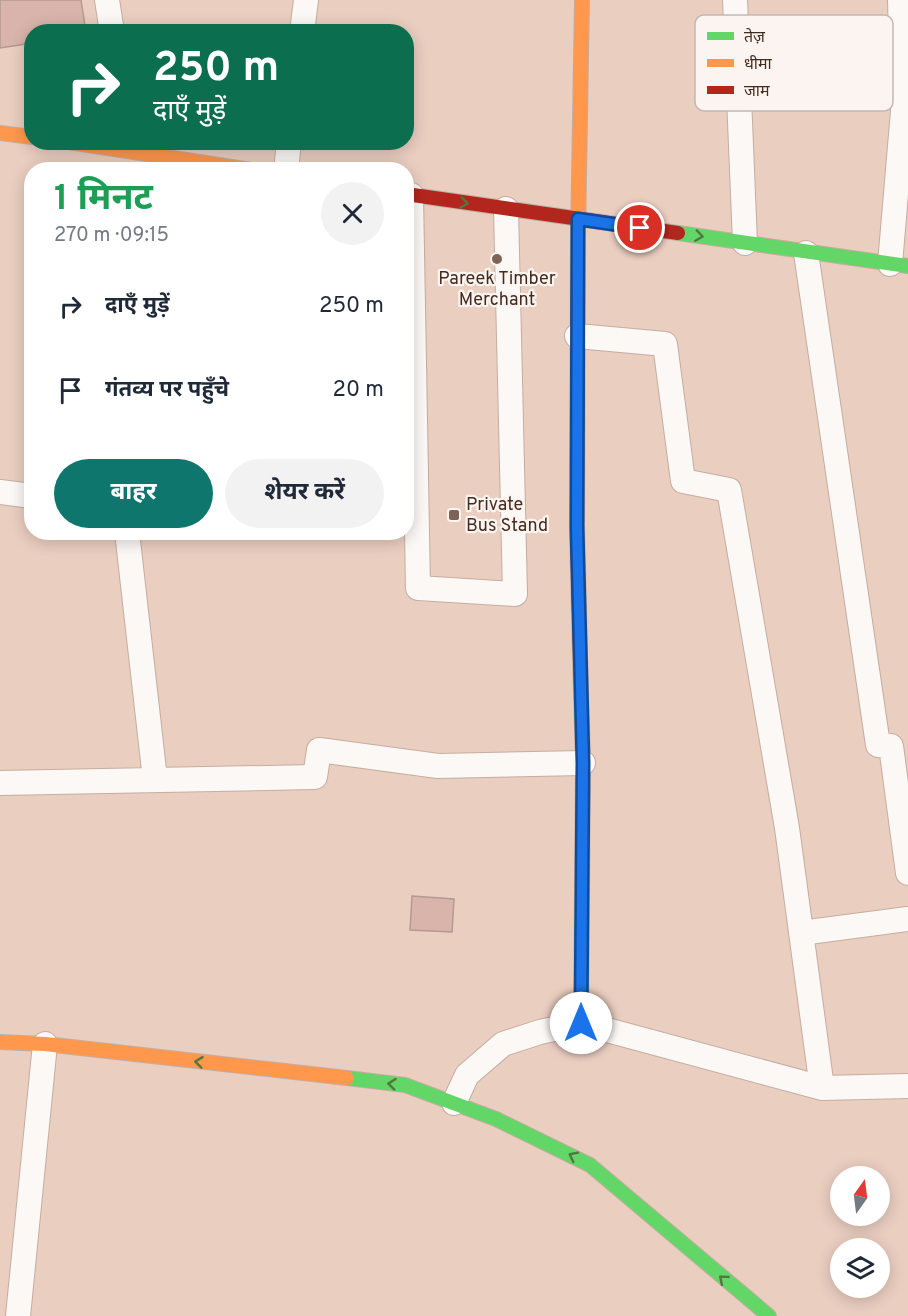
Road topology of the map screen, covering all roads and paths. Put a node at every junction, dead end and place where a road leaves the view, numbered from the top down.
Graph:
1 (107, 0) edge
2 (306, 0) edge
3 (582, 0) edge
4 (735, 0) edge
5 (900, 0) edge
6 (736, 15) edge
7 (111, 24) edge
8 (303, 24) edge
9 (740, 111) edge
10 (0, 133) edge
11 (24, 136) edge
12 (128, 150) edge
13 (151, 162) edge
14 (414, 196) edge
15 (506, 209) junction
16 (578, 219) junction
17 (745, 243) junction
18 (806, 253) junction
19 (899, 265) edge
20 (577, 336) junction
21 (414, 413) edge
22 (0, 492) edge
23 (24, 495) edge
24 (128, 540) edge
25 (583, 763) junction
26 (155, 778) junction
27 (0, 783) edge
28 (908, 873) edge
29 (908, 919) edge
30 (801, 933) junction
31 (581, 1023) junction
32 (0, 1042) edge
33 (45, 1044) junction
34 (908, 1086) edge
35 (822, 1088) junction
36 (454, 1103) junction
37 (18, 1316) edge
38 (769, 1316) edge

1 - 7 street
2 - 8 street
3 - 16 street
4 - 6 street
5 - 19 street
9 - 17 street
10 - 11 street
12 - 13 street
14 -> 15 street
15 - 16 street
15 - 21 street
16 -> 17 street
16 - 20 street
17 - 18 street
18 - 19 street
18 - 28 street
20 - 25 street
20 - 30 street
22 - 23 street
24 - 26 street
25 - 26 street
25 - 31 street
26 - 27 street
29 - 30 street
30 - 35 street
31 - 35 street
31 - 36 street
32 - 33 street
36 -> 33 street
33 - 37 street
34 - 35 street
38 -> 36 street

